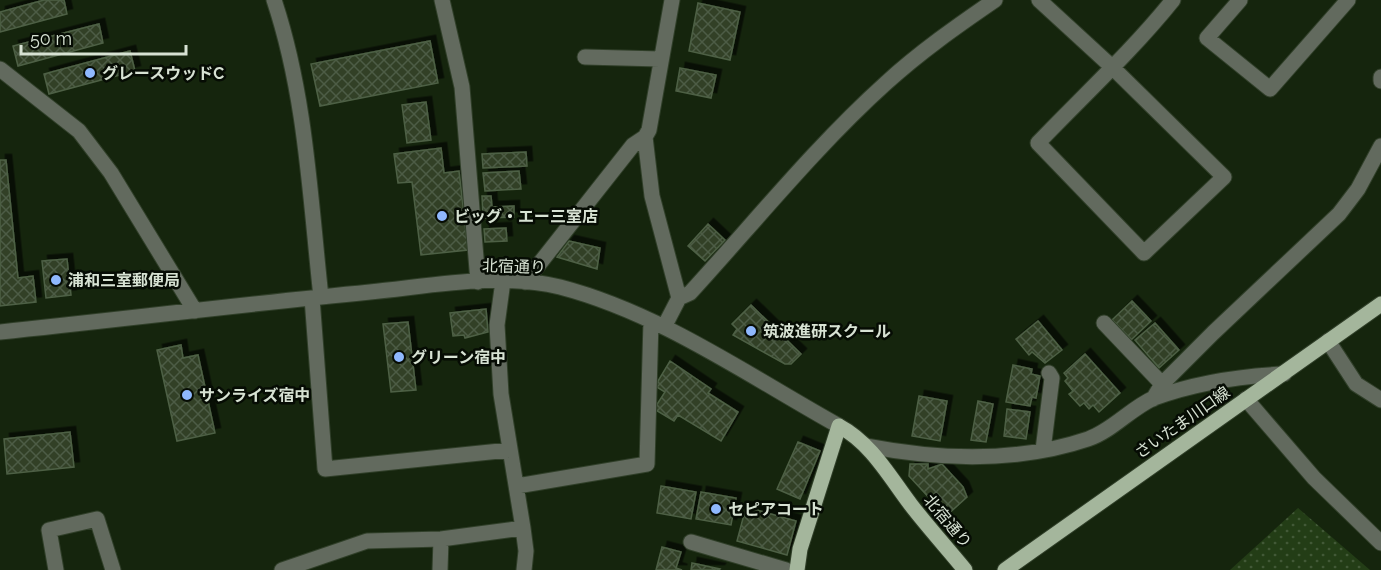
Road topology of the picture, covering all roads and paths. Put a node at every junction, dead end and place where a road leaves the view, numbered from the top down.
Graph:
1 (274, 0) edge
2 (442, 0) edge
3 (672, 0) edge
4 (995, 0) edge
5 (1039, 0) edge
6 (1173, 0) edge
7 (1240, 0) edge
8 (1347, 0) edge
9 (585, 57) dead end
10 (660, 59) junction
11 (1113, 67) junction
12 (0, 69) edge
13 (645, 137) junction
14 (1381, 146) edge
15 (503, 281) junction
16 (478, 282) junction
17 (525, 282) junction
18 (316, 297) junction
19 (679, 298) junction
20 (1381, 304) edge
21 (195, 311) junction
22 (1104, 323) dead end
23 (657, 324) junction
24 (0, 332) edge
25 (1328, 341) junction
26 (1049, 373) dead end
27 (1284, 374) junction
28 (1162, 384) junction
29 (1153, 399) junction
30 (1246, 399) junction
31 (1381, 400) edge
32 (839, 426) junction
33 (867, 446) junction
34 (510, 450) junction
35 (1043, 450) junction
36 (517, 486) junction
37 (523, 528) junction
38 (441, 539) junction
39 (691, 542) dead end
40 (1381, 543) edge
41 (334, 554) junction
42 (56, 570) edge
43 (113, 570) edge
44 (282, 570) edge
45 (333, 570) edge
46 (440, 570) edge
47 (524, 570) edge
48 (786, 570) edge
49 (797, 570) edge
50 (965, 570) edge
51 (1005, 570) edge

1 - 18 street
2 - 16 street
3 - 10 street
4 - 19 street
5 - 11 street
6 - 11 street
7 - 8 street
9 - 10 street
10 - 13 street
11 - 11 street
12 - 21 street
13 - 17 street
13 - 19 street
14 - 28 street
15 - 16 street, 北宿通り
15 - 17 street, 北宿通り
15 - 34 street
16 - 18 street, 北宿通り
17 - 23 street, 北宿通り
18 - 21 street, 北宿通り
18 - 34 street
19 - 23 street
20 - 25 main road, さいたま川口線
21 - 24 street, 北宿通り
22 - 28 street
23 - 32 street, 北宿通り
23 - 36 street
25 - 27 main road, さいたま川口線
25 - 31 street
26 - 35 street
27 - 29 street
27 - 30 main road, さいたま川口線
28 - 29 street
29 - 35 street
30 - 40 street
30 - 51 main road, さいたま川口線
32 - 33 main road, 北宿通り
32 - 49 main road
33 - 35 street
33 - 50 main road, 北宿通り
34 - 36 street
36 - 37 street
37 - 38 street
37 - 47 street
38 - 41 street
38 - 46 street
39 - 48 street
41 - 44 street
41 - 45 street
42 - 43 street

